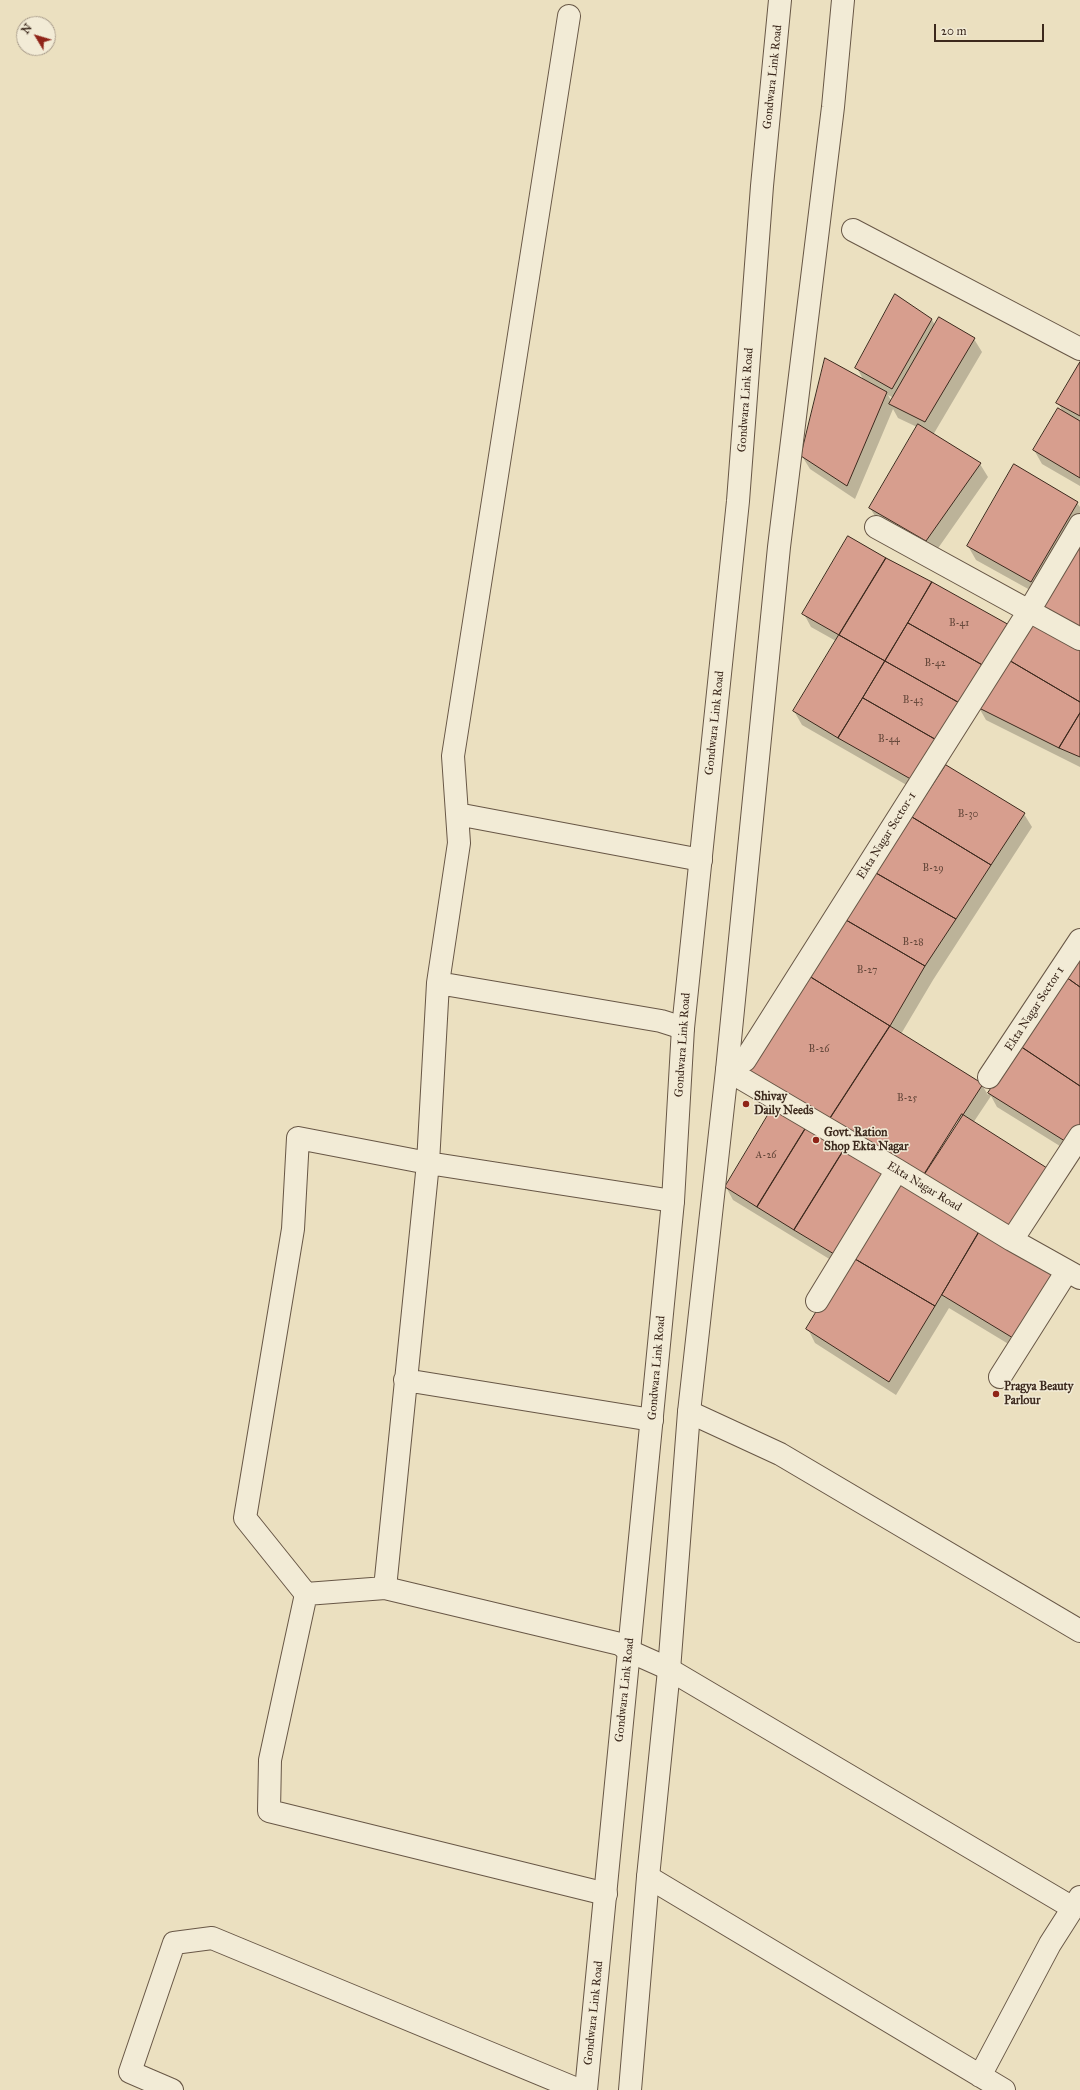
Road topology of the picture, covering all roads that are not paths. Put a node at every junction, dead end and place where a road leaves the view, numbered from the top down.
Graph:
1 (780, 0) edge
2 (843, 0) edge
3 (569, 16) dead end
4 (853, 230) dead end
5 (1080, 349) edge
6 (1080, 525) edge
7 (876, 527) dead end
8 (1029, 611) junction
9 (1080, 639) edge
10 (457, 814) junction
11 (701, 860) junction
12 (1080, 940) edge
13 (438, 983) junction
14 (683, 1028) junction
15 (736, 1065) junction
16 (989, 1077) dead end
17 (1080, 1136) edge
18 (428, 1163) junction
19 (898, 1170) junction
20 (672, 1201) junction
21 (1012, 1240) junction
22 (1073, 1275) edge
23 (817, 1301) dead end
24 (1000, 1377) dead end
25 (405, 1380) junction
26 (689, 1412) junction
27 (652, 1420) junction
28 (385, 1588) junction
29 (306, 1594) junction
30 (1080, 1630) edge
31 (629, 1651) junction
32 (670, 1670) junction
33 (648, 1877) junction
34 (606, 1894) junction
35 (1076, 1902) edge
36 (980, 2076) junction
37 (129, 2081) edge
38 (172, 2090) edge
39 (579, 2090) edge
40 (586, 2090) edge
41 (630, 2090) edge
42 (1004, 2090) edge

1 - 11 street, Gondwara Link Road
2 - 15 street
3 - 10 street
4 - 5 street
6 - 8 street, Ekta Nagar Sector-1
7 - 8 street
8 - 9 street
8 - 15 street, Ekta Nagar Sector-1
10 - 11 street
10 - 13 street
11 - 14 street, Gondwara Link Road
12 - 16 street, Ekta Nagar Sector 1
13 - 14 street
13 - 18 street
14 - 20 street, Gondwara Link Road
15 - 19 street, Ekta Nagar Road
15 - 26 street
17 - 21 street
18 - 20 street
18 - 25 street
18 - 29 street
19 - 21 street, Ekta Nagar Road
19 - 23 street
20 - 27 street, Gondwara Link Road
21 - 22 street, Ekta Nagar Road
22 - 24 street
25 - 27 street
25 - 28 street
26 - 30 street
26 - 32 street
27 - 31 street, Gondwara Link Road
28 - 29 street
28 - 31 street
29 - 34 street
31 - 32 street
31 - 34 street, Gondwara Link Road
32 - 33 street
32 - 35 street
33 - 36 street
33 - 41 street
34 - 40 street, Gondwara Link Road
35 - 36 street
36 - 42 street
37 - 38 street
37 - 39 street

